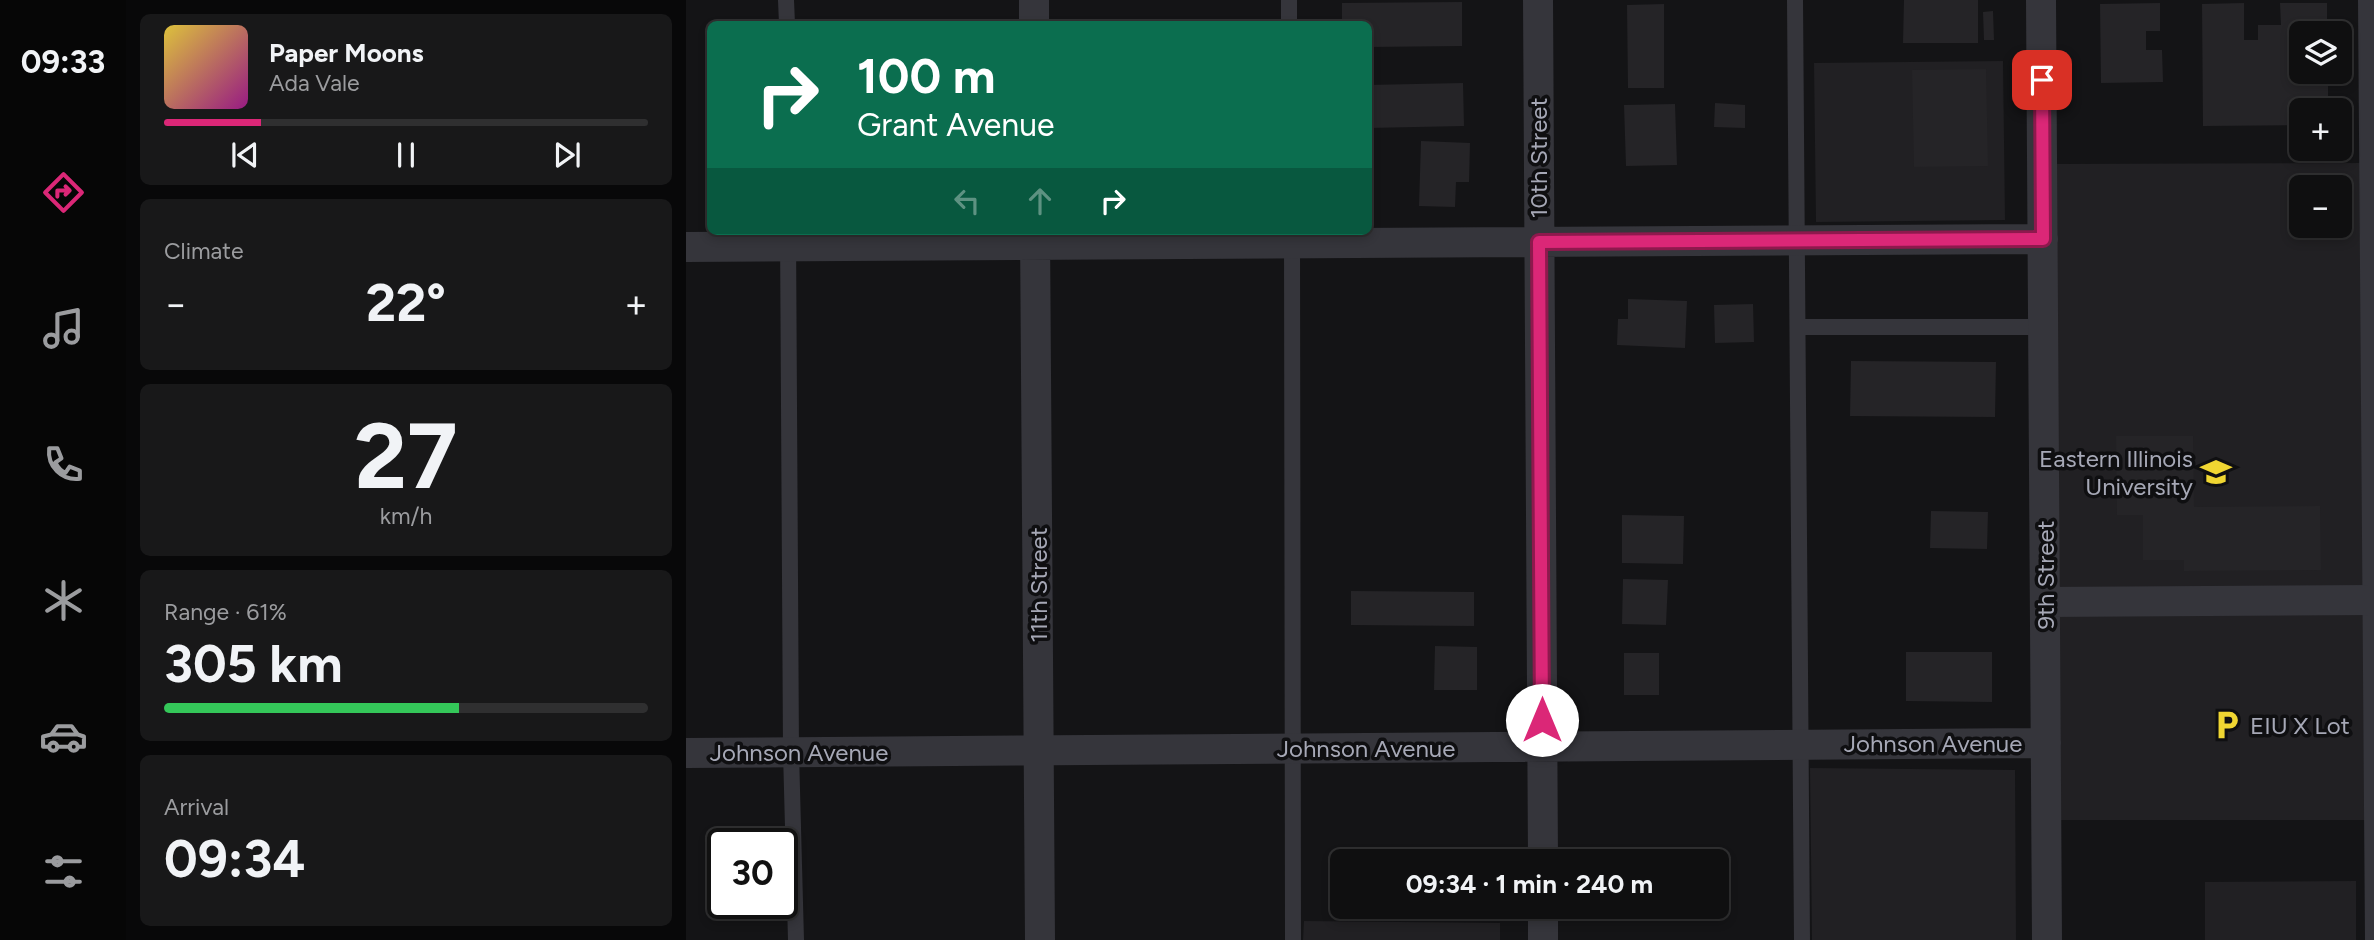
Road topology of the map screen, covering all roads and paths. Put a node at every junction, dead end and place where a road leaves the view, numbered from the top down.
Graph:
1 (786, 0) edge
2 (1034, 0) edge
3 (1289, 0) edge
4 (1538, 0) edge
5 (1795, 0) edge
6 (2041, 0) edge
7 (2365, 0) edge
8 (787, 21) edge
9 (1034, 21) edge
10 (1289, 21) edge
11 (1292, 237) edge
12 (1035, 238) edge
13 (788, 239) edge
14 (2043, 239) junction
15 (1797, 240) junction
16 (1539, 242) junction
17 (686, 247) edge
18 (1798, 327) junction
19 (2043, 327) junction
20 (2372, 600) edge
21 (2045, 602) junction
22 (2046, 743) junction
23 (1800, 745) junction
24 (1542, 747) junction
25 (1292, 749) junction
26 (1039, 751) junction
27 (791, 752) junction
28 (686, 753) edge
29 (1543, 849) edge
30 (1543, 919) edge
31 (796, 940) edge
32 (1040, 940) edge
33 (1293, 940) edge
34 (1543, 940) edge
35 (1802, 940) edge
36 (2047, 940) edge
37 (2373, 940) edge

1 - 8 lane
2 - 9 street
3 - 10 lane
4 - 16 street, 10th Street
5 - 15 lane
6 - 14 street, 9th Street
7 - 20 lane
11 - 12 street
11 - 16 street
11 - 25 lane
12 - 13 street
12 - 26 street, 11th Street
13 - 17 street
13 - 27 lane
14 - 15 street
14 - 19 street, 9th Street
15 - 16 street
15 - 18 lane
16 - 24 street, 10th Street
18 - 19 lane
18 - 23 lane
19 - 21 street, 9th Street
20 - 21 street
20 - 37 lane
21 - 22 street, 9th Street
22 - 23 street, Johnson Avenue
22 - 36 street, 9th Street
23 - 24 street, Johnson Avenue
23 - 35 lane
24 - 25 street, Johnson Avenue
24 - 29 street, 10th Street
25 - 26 street, Johnson Avenue
25 - 33 lane
26 - 27 street, Johnson Avenue
26 - 32 street, 11th Street
27 - 28 street, Johnson Avenue
27 - 31 lane
30 - 34 street

